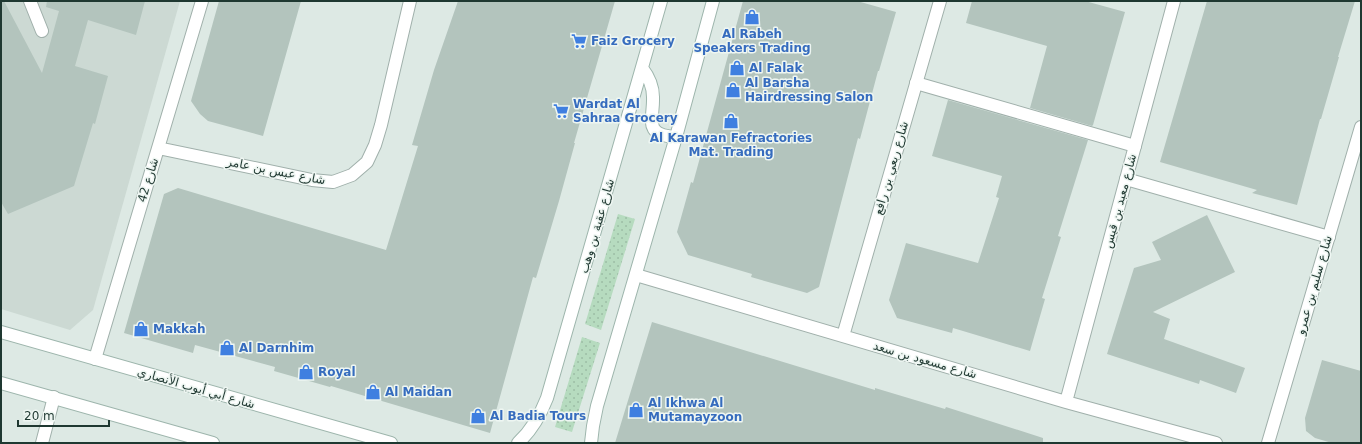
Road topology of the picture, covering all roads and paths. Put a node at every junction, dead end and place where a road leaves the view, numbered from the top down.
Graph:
1 (30, 1) edge
2 (202, 1) edge
3 (410, 1) edge
4 (661, 1) edge
5 (713, 1) edge
6 (940, 1) edge
7 (1174, 1) edge
8 (42, 31) dead end
9 (642, 68) junction
10 (916, 83) junction
11 (1361, 128) edge
12 (676, 137) junction
13 (1135, 146) junction
14 (158, 148) junction
15 (1126, 179) junction
16 (1329, 237) junction
17 (636, 275) junction
18 (1, 332) edge
19 (843, 336) junction
20 (95, 359) junction
21 (1, 383) edge
22 (54, 397) junction
23 (1066, 402) junction
24 (42, 443) edge
25 (213, 443) edge
26 (390, 443) edge
27 (518, 443) edge
28 (591, 443) edge
29 (1216, 443) edge
30 (1268, 443) edge

1 - 8 street
2 - 14 street, شارع 42
3 - 14 street, شارع عبس بن عامر
4 - 9 street, شارع عقبة بن وهب
5 - 12 street
6 - 10 street, شارع ربعي بن رافع
7 - 13 street, شارع معبد بن قيس
9 - 12 street
9 - 27 street, شارع عقبة بن وهب
10 - 13 street
10 - 19 street, شارع ربعي بن رافع
11 - 16 street, شارع سليم بن عمرو
12 - 17 street
13 - 15 street, شارع معبد بن قيس
14 - 20 street, شارع 42
15 - 16 street
15 - 23 street, شارع معبد بن قيس
16 - 30 street, شارع سليم بن عمرو
17 - 19 street, شارع مسعود بن سعد
17 - 28 street
18 - 20 street, شارع أبي أيوب الأنصاري
19 - 23 street, شارع مسعود بن سعد
20 - 26 street, شارع أبي أيوب الأنصاري
21 - 22 street
22 - 24 street
22 - 25 street
23 - 29 street, شارع مسعود بن سعد

